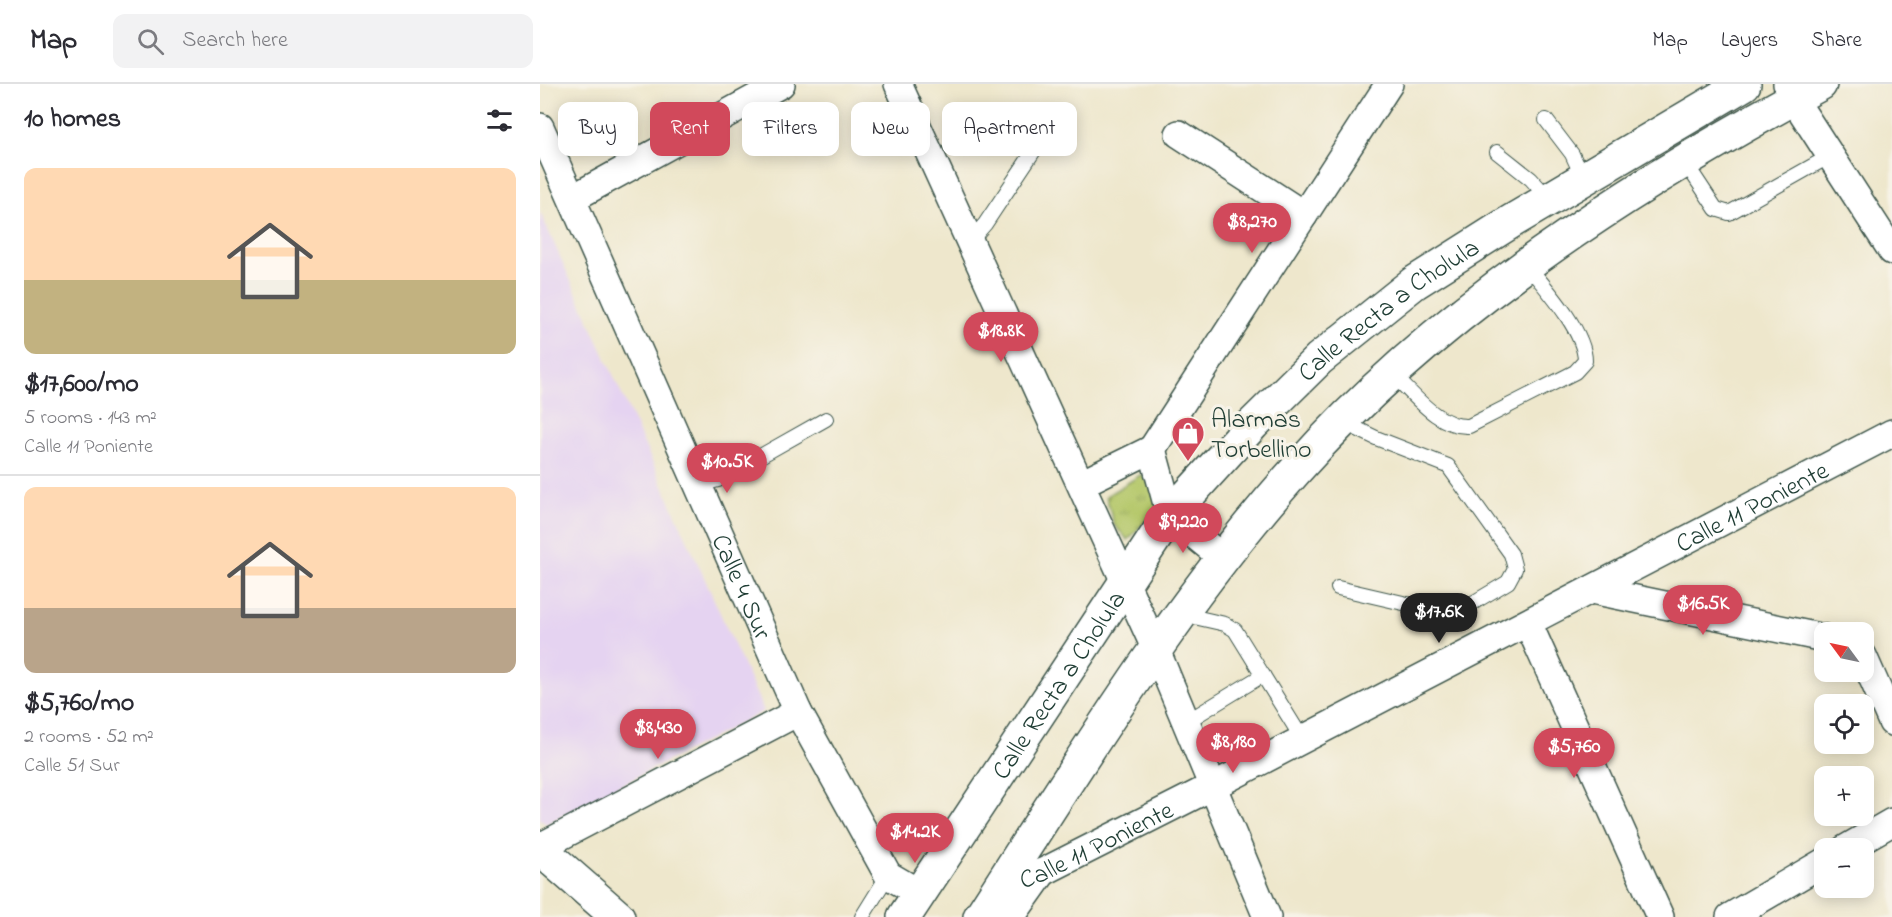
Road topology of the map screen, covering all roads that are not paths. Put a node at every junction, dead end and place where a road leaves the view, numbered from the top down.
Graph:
1 (781, 84) edge
2 (898, 84) edge
3 (919, 84) edge
4 (1389, 84) edge
5 (1740, 85) edge
6 (1800, 89) edge
7 (906, 102) edge
8 (918, 102) edge
9 (1546, 120) dead end
10 (540, 127) edge
11 (1179, 134) dead end
12 (1497, 152) dead end
13 (930, 155) edge
14 (1030, 156) edge
15 (1830, 156) junction
16 (1685, 162) junction
17 (1583, 180) junction
18 (573, 198) junction
19 (1550, 199) junction
20 (1304, 215) junction
21 (970, 242) junction
22 (1892, 251) edge
23 (1526, 264) junction
24 (1392, 374) junction
25 (826, 419) dead end
26 (1343, 422) junction
27 (1892, 433) edge
28 (1152, 449) junction
29 (1081, 484) junction
30 (699, 485) junction
31 (1170, 515) junction
32 (1224, 559) junction
33 (1125, 584) junction
34 (1338, 588) dead end
35 (1592, 590) junction
36 (1181, 614) junction
37 (1528, 623) junction
38 (1814, 636) edge
39 (1156, 650) junction
40 (1263, 675) junction
41 (1874, 681) edge
42 (798, 712) junction
43 (1186, 722) junction
44 (1892, 722) edge
45 (1304, 740) junction
46 (1214, 786) junction
47 (1892, 822) edge
48 (1864, 838) edge
49 (540, 848) edge
50 (1814, 868) edge
51 (1043, 872) junction
52 (888, 875) junction
53 (1000, 887) junction
54 (911, 905) edge
55 (618, 917) edge
56 (862, 917) edge
57 (980, 917) edge
58 (1011, 917) edge
59 (1267, 917) edge
60 (1660, 917) edge
61 (1730, 917) edge

1 - 18 street
2 - 7 street
3 - 8 street
4 - 20 street
5 - 17 main road, Calle Recta a Cholula
6 - 15 street
6 - 16 main road, Calle Recta a Cholula
9 - 17 lane
10 - 18 street, Calle 4 Sur
11 - 20 street
12 - 19 lane
13 - 21 street
14 - 21 lane
15 - 16 lane
15 - 22 street
16 - 23 main road, Calle Recta a Cholula
17 - 19 main road, Calle Recta a Cholula
18 - 30 street, Calle 4 Sur
19 - 31 main road, Calle Recta a Cholula
20 - 28 street
21 - 29 street
23 - 24 main road, Calle Recta a Cholula
23 - 24 lane
24 - 26 main road, Calle Recta a Cholula
25 - 30 lane
26 - 32 main road, Calle Recta a Cholula
26 - 34 lane
27 - 35 street, Calle 11 Poniente
28 - 29 street
28 - 31 street
29 - 33 street
30 - 42 street, Calle 4 Sur
31 - 32 street
31 - 33 main road, Calle Recta a Cholula
32 - 36 main road, Calle Recta a Cholula
33 - 39 street
33 - 54 main road, Calle Recta a Cholula
35 - 37 street, Calle 11 Poniente
35 - 38 street
36 - 39 main road, Calle Recta a Cholula
36 - 40 lane
37 - 45 street, Calle 11 Poniente
37 - 60 street
39 - 43 street
39 - 53 main road, Calle Recta a Cholula
40 - 43 lane
40 - 45 lane
41 - 44 street
42 - 49 street
42 - 52 street, Calle 4 Sur
43 - 46 street
45 - 46 street, Calle 11 Poniente
46 - 51 street, Calle 11 Poniente
46 - 59 street
47 - 48 street
49 - 55 main road
50 - 61 street
51 - 53 street, Calle 11 Poniente
51 - 58 street
52 - 54 street
52 - 56 lane
53 - 57 main road, Calle Recta a Cholula

